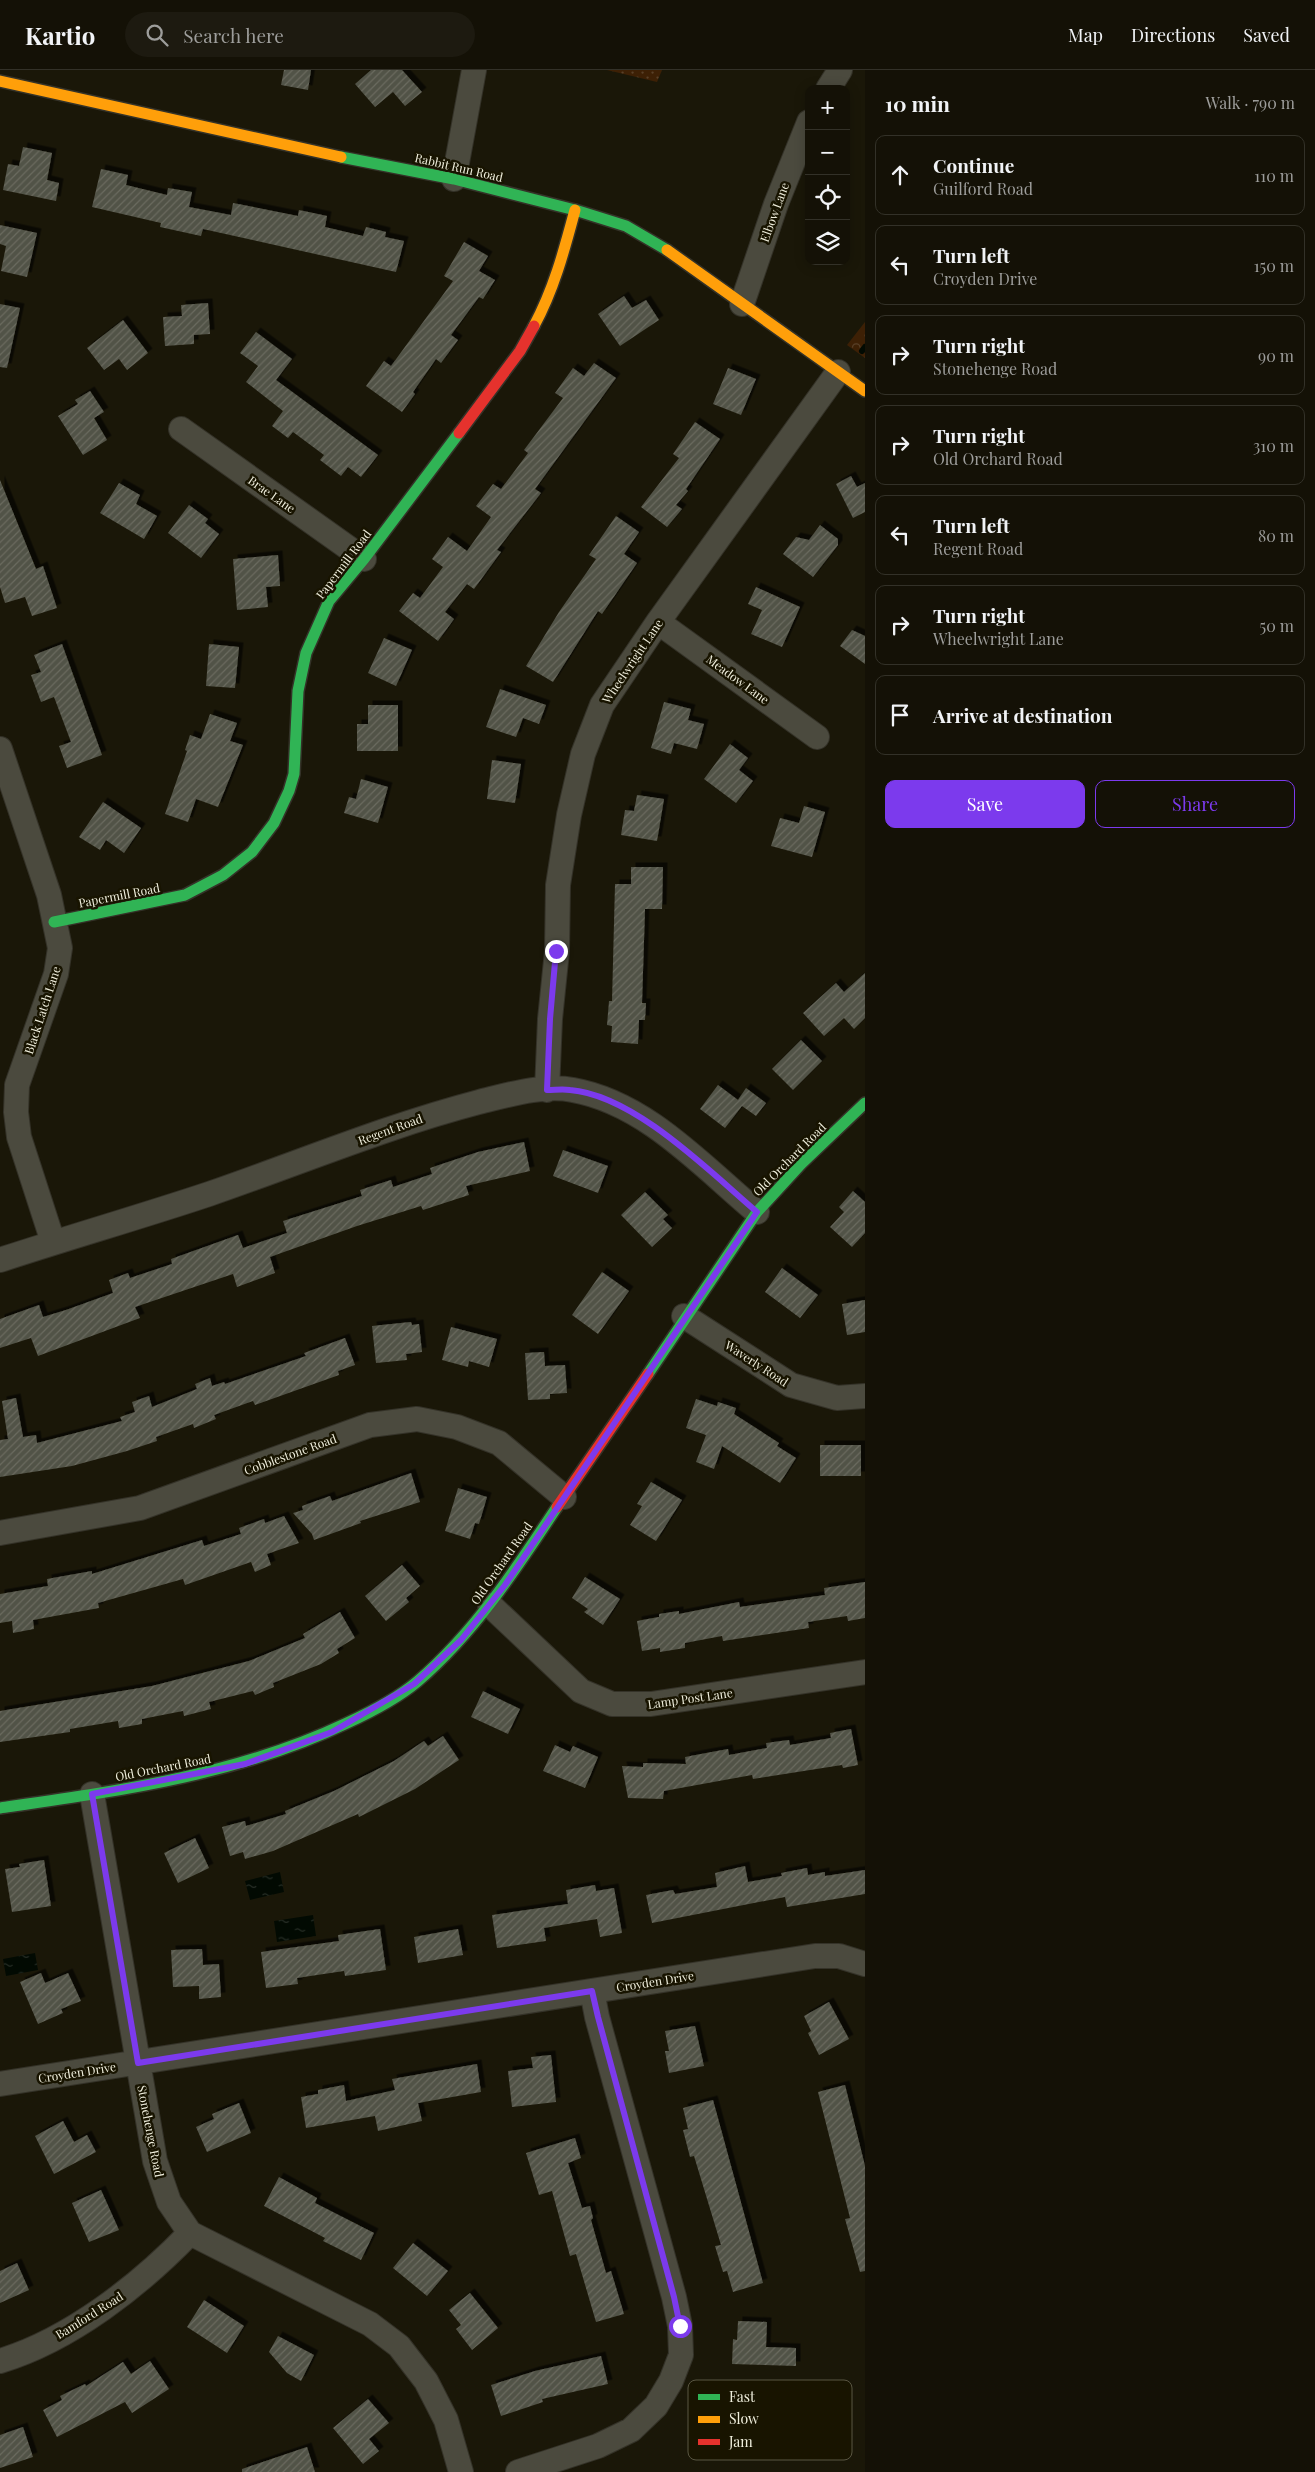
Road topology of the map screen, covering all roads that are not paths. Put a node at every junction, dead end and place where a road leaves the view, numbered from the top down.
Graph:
1 (474, 70) edge
2 (840, 70) edge
3 (0, 82) edge
4 (831, 85) edge
5 (806, 130) edge
6 (454, 179) junction
7 (575, 210) junction
8 (742, 304) junction
9 (838, 372) junction
10 (865, 391) edge
11 (181, 430) dead end
12 (364, 559) junction
13 (658, 622) junction
14 (817, 736) dead end
15 (0, 749) edge
16 (54, 922) junction
17 (547, 1090) junction
18 (865, 1103) edge
19 (757, 1212) junction
20 (54, 1242) junction
21 (0, 1260) edge
22 (684, 1316) junction
23 (865, 1396) edge
24 (564, 1497) junction
25 (0, 1533) edge
26 (490, 1605) junction
27 (865, 1672) edge
28 (92, 1794) junction
29 (0, 1808) edge
30 (865, 1964) edge
31 (592, 1991) junction
32 (138, 2063) junction
33 (0, 2084) edge
34 (190, 2233) junction
35 (0, 2361) edge
36 (461, 2472) edge
37 (518, 2472) edge

1 - 6 street
2 - 4 street
3 - 6 street, Rabbit Run Road
5 - 8 street, Elbow Lane
6 - 7 street, Rabbit Run Road
7 - 8 street, Rabbit Run Road
7 - 12 street, Papermill Road
8 - 9 street, Rabbit Run Road
9 - 10 street, Rabbit Run Road
9 - 13 street, Wheelwright Lane
11 - 12 street, Brae Lane
12 - 16 street, Papermill Road
13 - 14 street, Meadow Lane
13 - 17 street, Wheelwright Lane
15 - 16 street, Black Latch Lane
16 - 20 street, Black Latch Lane
17 - 19 street, Regent Road
17 - 20 street, Regent Road
18 - 19 street, Old Orchard Road
19 - 22 street, Old Orchard Road
20 - 21 street, Regent Road
22 - 23 street, Waverly Road
22 - 24 street, Old Orchard Road
24 - 25 street, Cobblestone Road
24 - 26 street, Old Orchard Road
26 - 27 street, Lamp Post Lane
26 - 28 street, Old Orchard Road
28 - 29 street, Old Orchard Road
28 - 32 street, Stonehenge Road
30 - 31 street, Croyden Drive
31 - 32 street, Croyden Drive
31 - 37 street
32 - 33 street, Croyden Drive
32 - 34 street, Stonehenge Road
34 - 35 street, Bamford Road
34 - 36 street, Stonehenge Road

